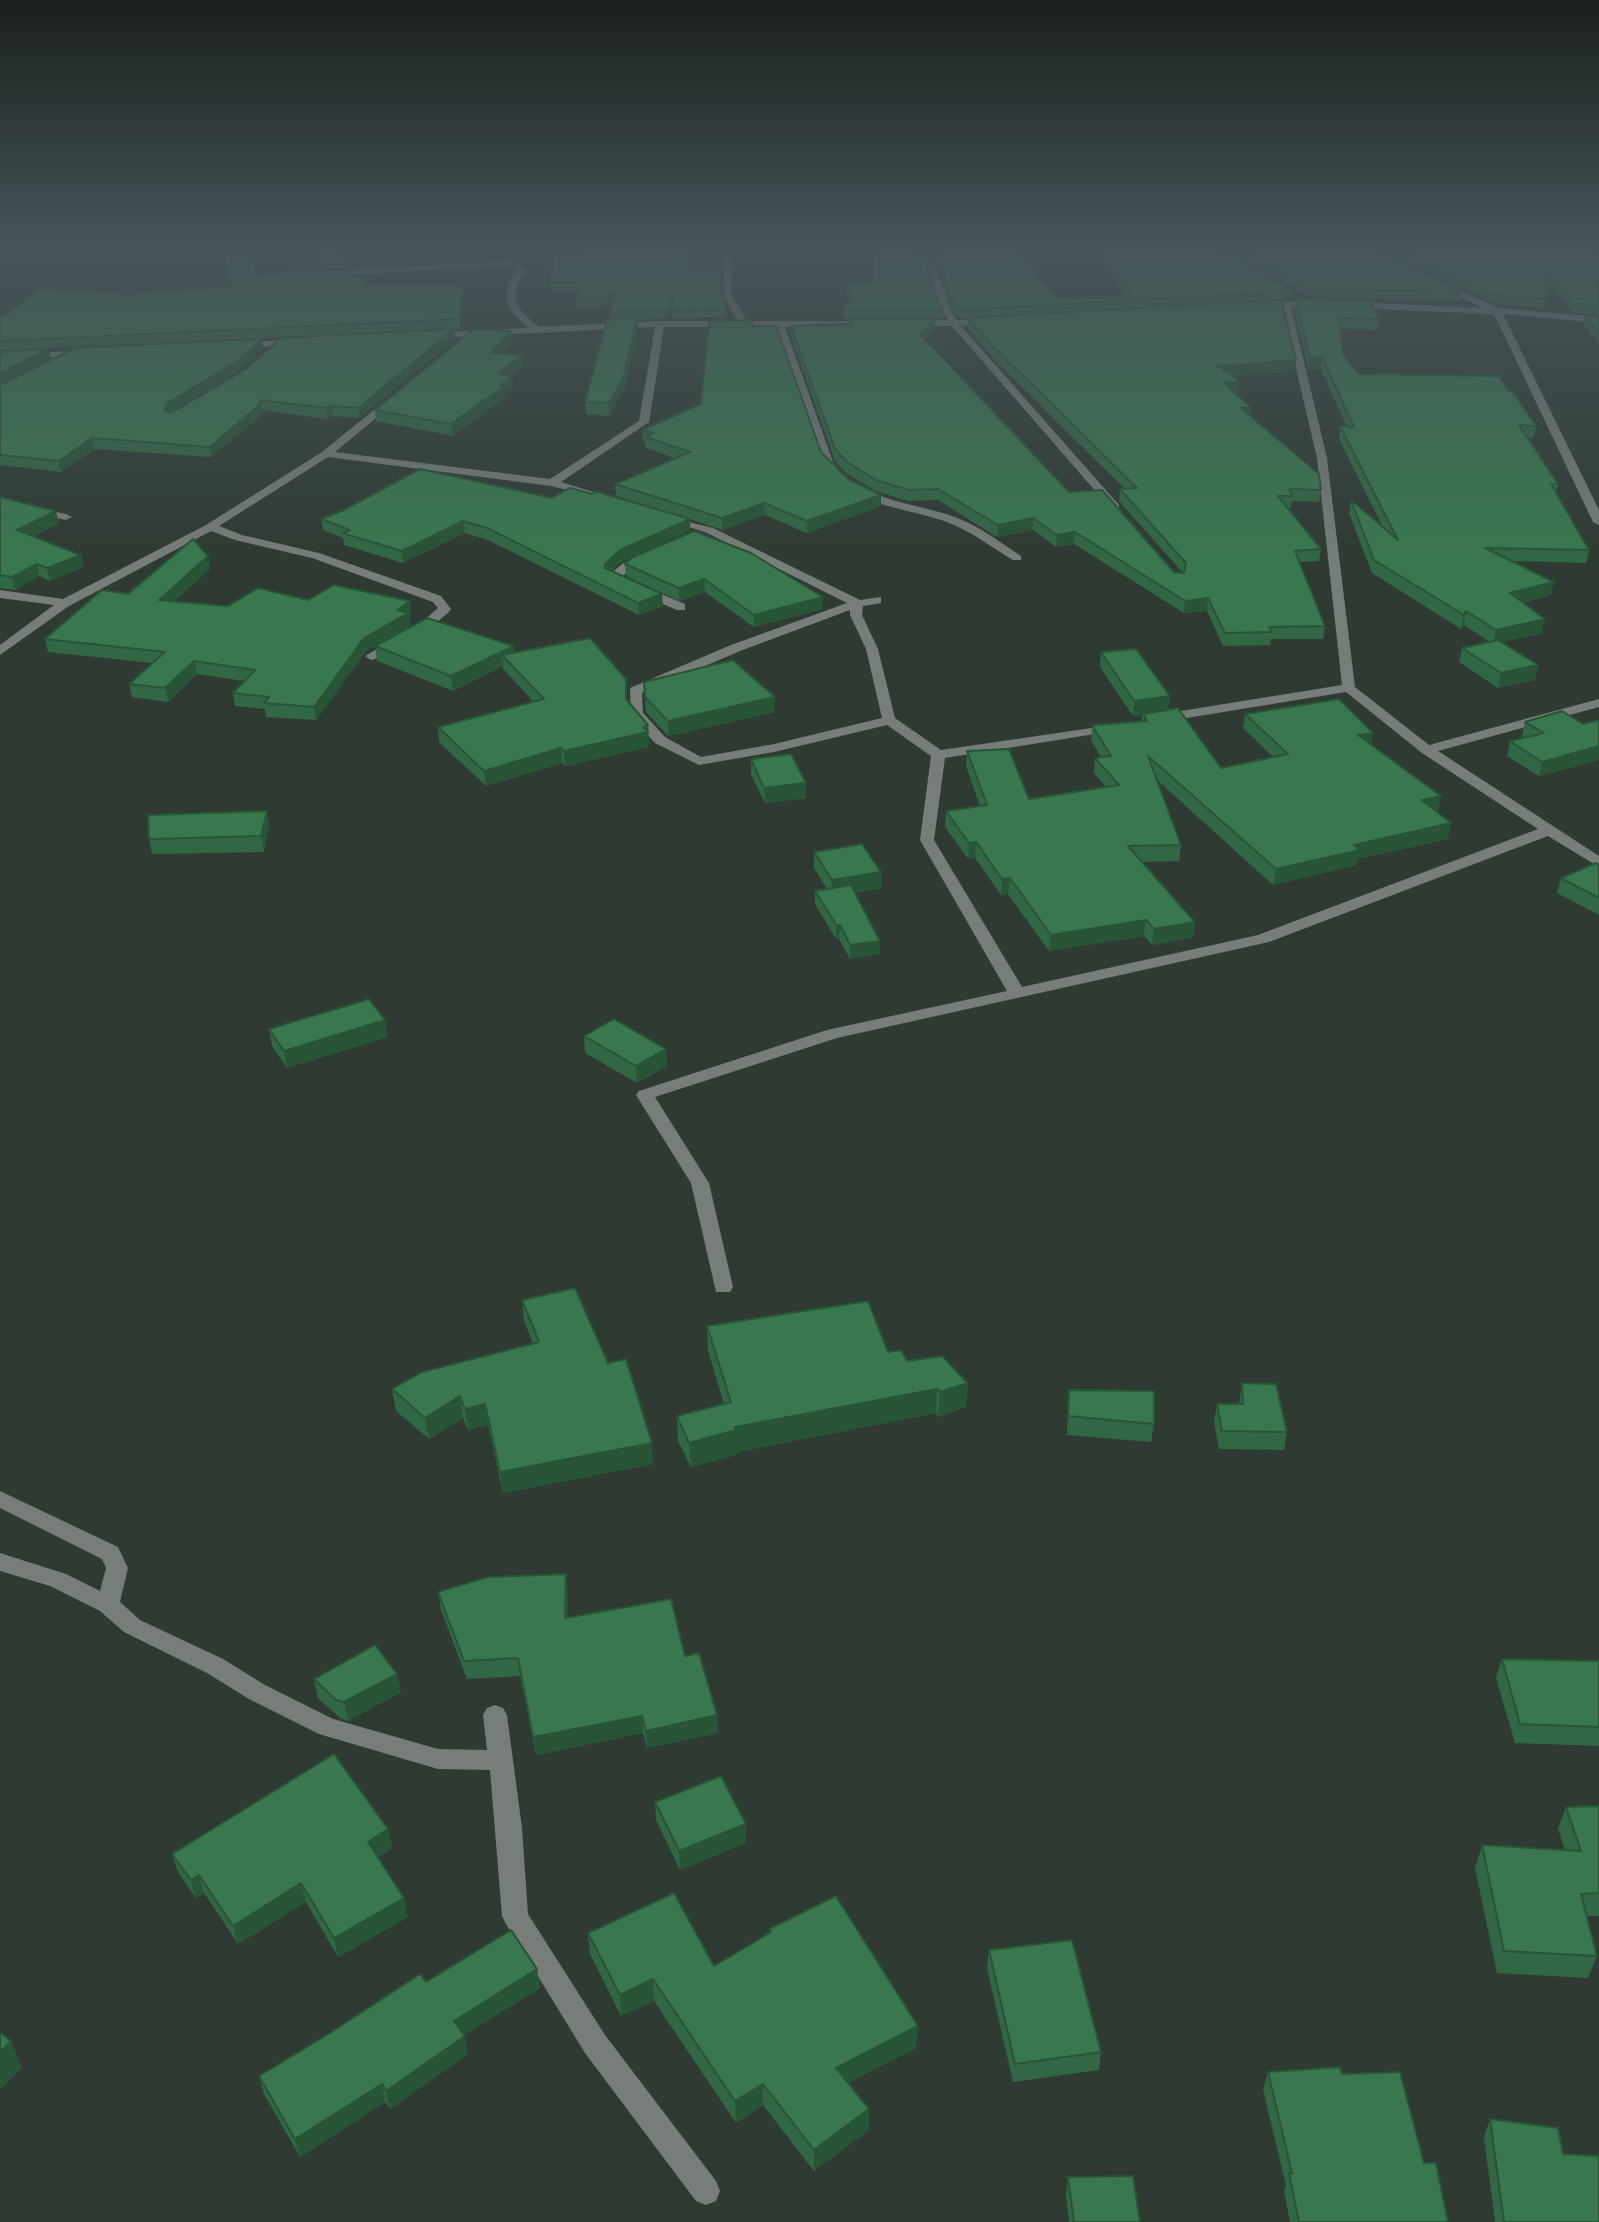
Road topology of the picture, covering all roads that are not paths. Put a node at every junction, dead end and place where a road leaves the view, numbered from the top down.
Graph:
1 (91, 353) edge
2 (268, 353) edge
3 (655, 353) edge
4 (789, 353) edge
5 (980, 353) edge
6 (1297, 353) edge
7 (1517, 353) edge
8 (77, 354) junction
9 (0, 356) edge
10 (261, 359) edge
11 (55, 364) edge
12 (400, 394) edge
13 (326, 454) junction
14 (552, 482) junction
15 (617, 502) edge
16 (0, 503) edge
17 (656, 514) edge
18 (66, 517) dead end
19 (1126, 519) edge
20 (1599, 522) edge
21 (210, 527) junction
22 (709, 530) junction
23 (686, 539) edge
24 (651, 554) edge
25 (1017, 558) dead end
26 (0, 594) edge
27 (877, 600) dead end
28 (65, 603) junction
29 (857, 603) junction
30 (681, 607) dead end
31 (0, 651) edge
32 (372, 656) dead end
33 (1349, 688) junction
34 (1599, 703) edge
35 (889, 720) junction
36 (1427, 750) junction
37 (938, 755) junction
38 (1547, 831) junction
39 (1599, 863) edge
40 (1018, 995) junction
41 (723, 1287) dead end
42 (0, 1499) edge
43 (0, 1562) edge
44 (108, 1605) junction
45 (495, 1715) dead end
46 (499, 1760) junction
47 (706, 2191) dead end

1 - 8 street
2 - 10 street
3 - 14 street
4 - 25 street
5 - 19 street
6 - 33 street
7 - 20 street
8 - 9 street
8 - 11 street
12 - 13 street
13 - 14 street
13 - 21 street
14 - 15 street
16 - 18 street
17 - 22 street
21 - 28 street
21 - 32 street
22 - 23 street
22 - 29 street
24 - 30 street
26 - 28 street
27 - 29 street
28 - 31 street
29 - 35 street
29 - 35 street
33 - 36 street
33 - 37 street
34 - 36 street
35 - 37 street
36 - 38 street
37 - 40 street
38 - 39 street
38 - 40 street
40 - 41 street
42 - 44 street
43 - 44 street
44 - 46 street
45 - 46 street
46 - 47 street

